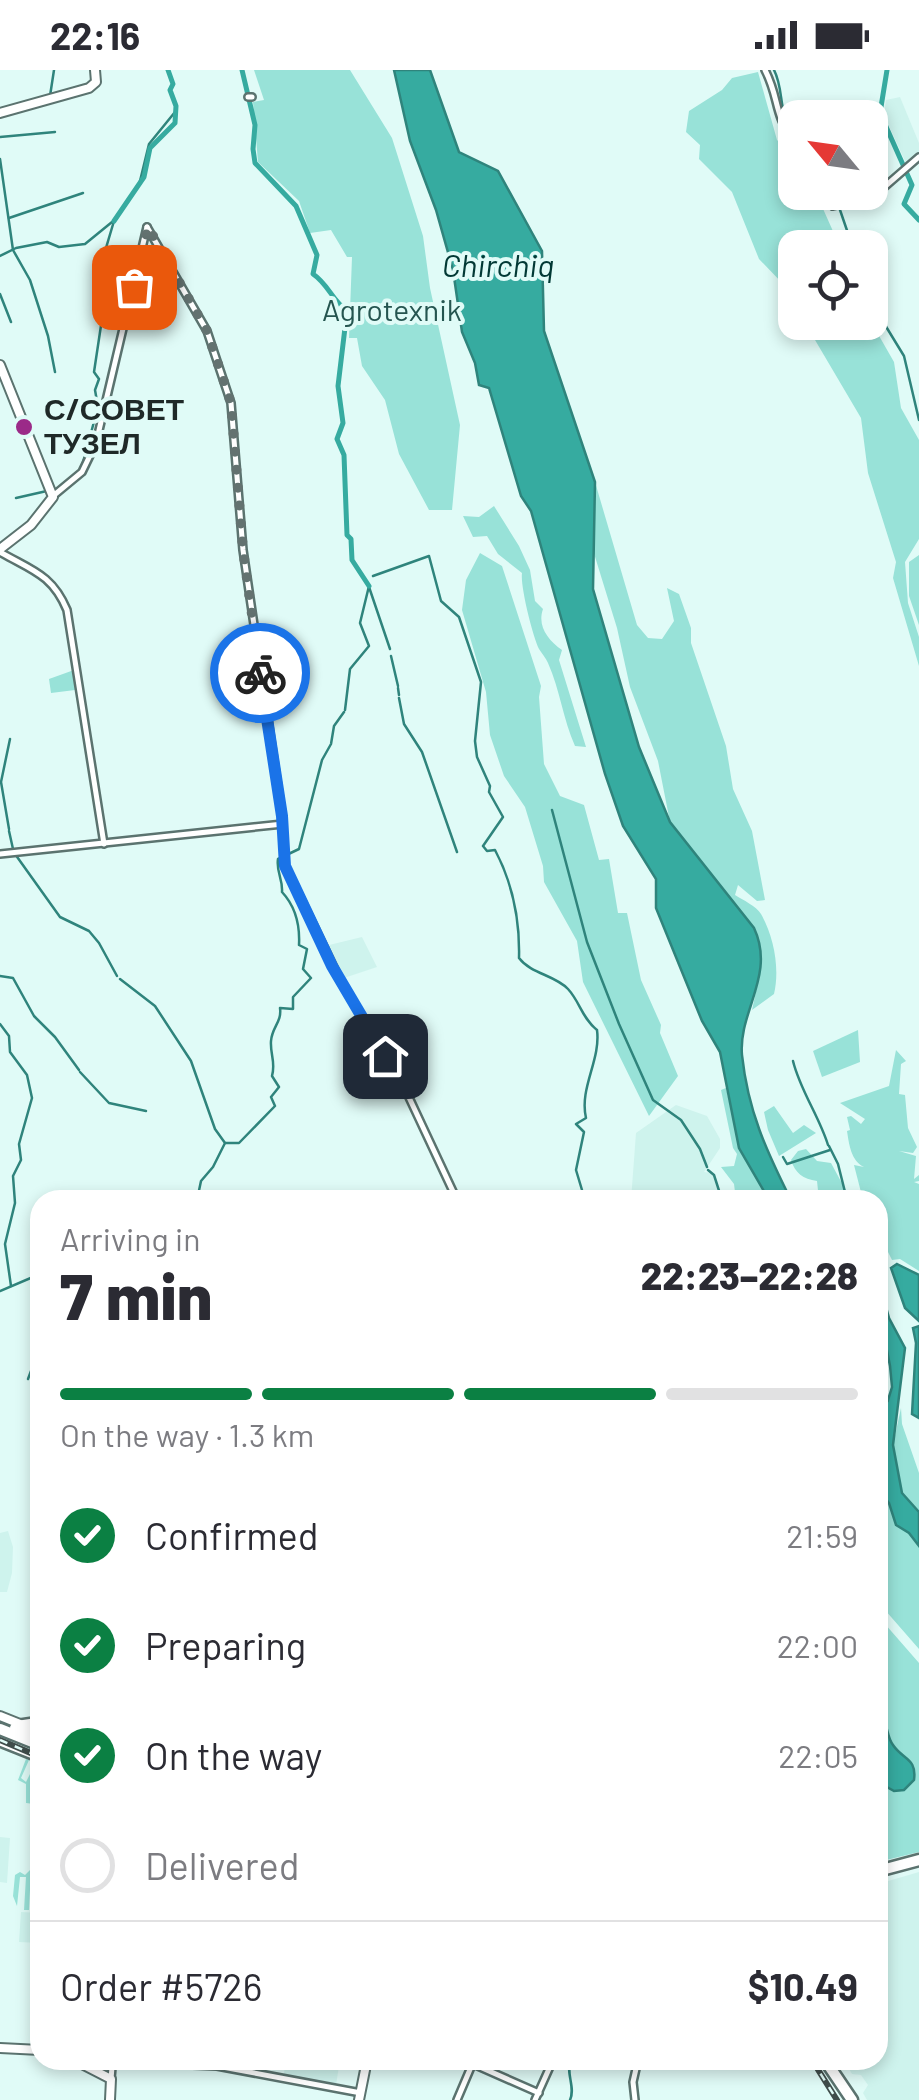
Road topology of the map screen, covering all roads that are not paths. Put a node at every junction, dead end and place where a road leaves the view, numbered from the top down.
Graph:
1 (96, 70) edge
2 (765, 70) edge
3 (778, 110) edge
4 (0, 114) edge
5 (919, 157) edge
6 (888, 183) edge
7 (0, 364) edge
8 (52, 492) junction
9 (0, 551) edge
10 (283, 824) junction
11 (104, 844) junction
12 (0, 854) edge
13 (452, 1190) edge
14 (0, 1722) edge
15 (30, 1722) edge
16 (21, 1724) junction
17 (30, 1732) edge
18 (30, 1735) edge
19 (0, 1743) edge
20 (30, 1754) edge
21 (919, 1858) edge
22 (888, 1866) edge
23 (0, 2046) edge
24 (30, 2048) edge
25 (90, 2070) edge
26 (112, 2070) edge
27 (244, 2070) edge
28 (365, 2070) edge
29 (470, 2070) edge
30 (488, 2070) edge
31 (549, 2070) edge
32 (635, 2070) edge
33 (830, 2070) edge
34 (111, 2081) junction
35 (537, 2096) edge
36 (360, 2097) edge
37 (110, 2100) edge
38 (457, 2100) edge
39 (635, 2100) edge
40 (849, 2100) edge

1 - 4 main road
2 - 3 street
5 - 6 street
7 - 8 main road
8 - 9 main road
8 - 10 street
9 - 11 street
10 - 11 street
10 - 13 street
11 - 12 street
14 - 16 highway
14 - 18 highway
15 - 16 street
16 - 17 highway
19 - 20 street
21 - 22 highway
23 - 24 main road
25 - 34 main road
26 - 34 street
27 - 36 street
28 - 36 main road
29 - 38 street
30 - 35 street
31 - 35 street
32 - 39 street
33 - 40 highway
34 - 37 main road

